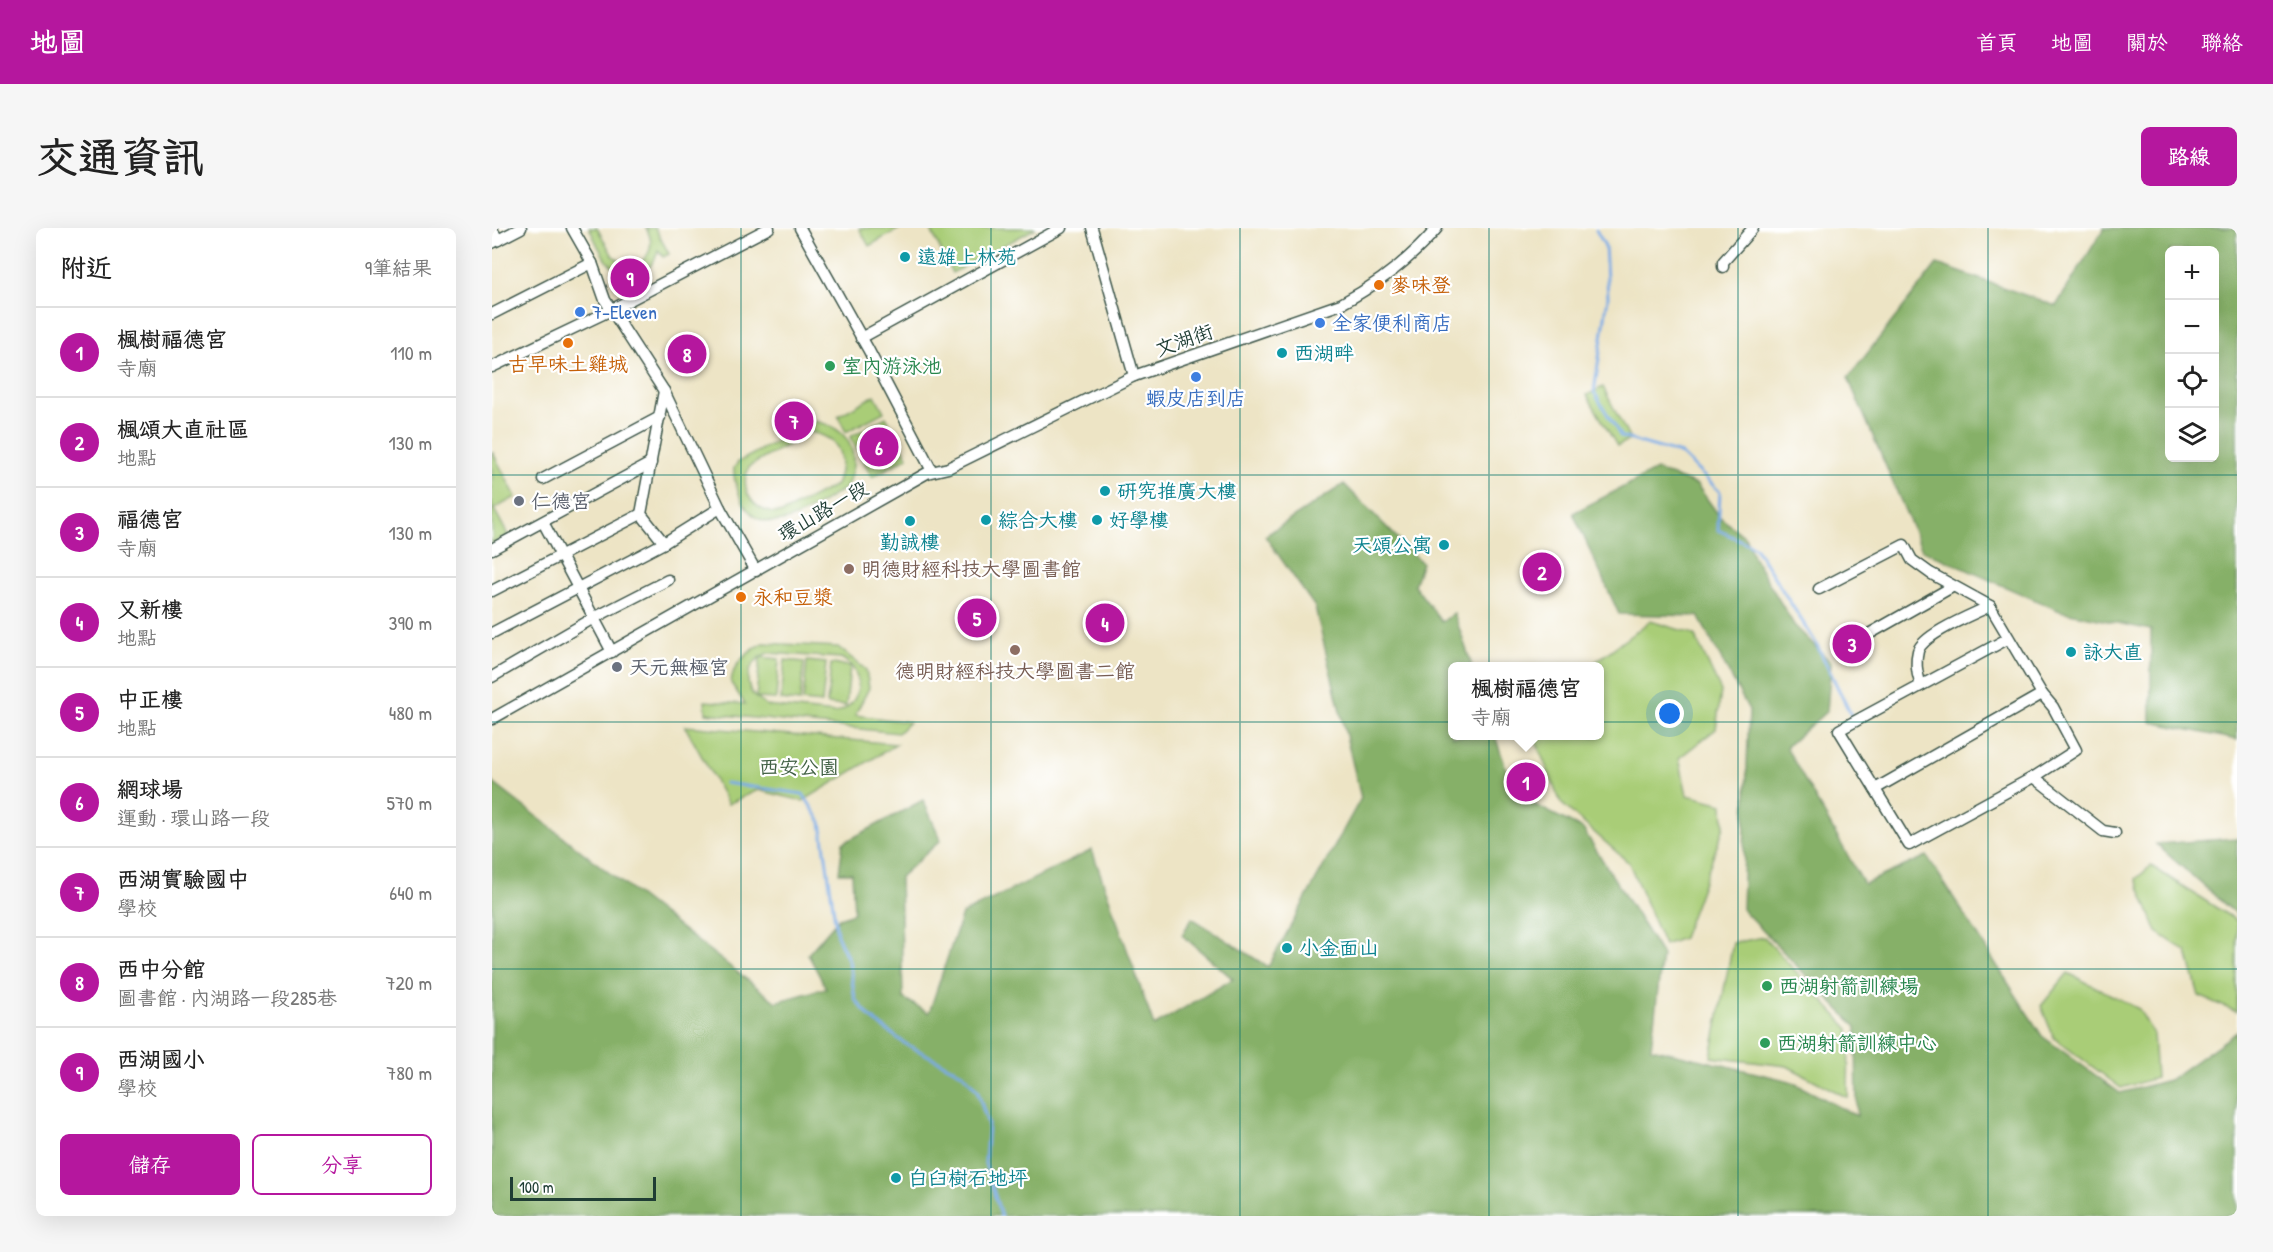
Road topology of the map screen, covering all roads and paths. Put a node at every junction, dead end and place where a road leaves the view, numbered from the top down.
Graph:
1 (521, 228) edge
2 (572, 228) edge
3 (769, 228) edge
4 (800, 228) edge
5 (1060, 228) edge
6 (1092, 228) edge
7 (1437, 228) edge
8 (1753, 228) edge
9 (492, 229) edge
10 (495, 242) edge
11 (592, 263) junction
12 (1723, 267) dead end
13 (611, 310) junction
14 (492, 314) edge
15 (861, 338) junction
16 (492, 367) edge
17 (1134, 376) junction
18 (664, 391) junction
19 (660, 417) junction
20 (651, 463) junction
21 (932, 471) junction
22 (543, 479) dead end
23 (720, 508) junction
24 (641, 514) junction
25 (543, 522) junction
26 (664, 543) junction
27 (492, 549) edge
28 (561, 556) junction
29 (756, 571) junction
30 (668, 580) dead end
31 (578, 587) junction
32 (1952, 587) junction
33 (1819, 588) dead end
34 (492, 591) edge
35 (1990, 606) junction
36 (592, 619) junction
37 (492, 633) edge
38 (2009, 638) junction
39 (1853, 643) dead end
40 (612, 652) junction
41 (492, 677) edge
42 (1920, 683) junction
43 (2042, 694) junction
44 (492, 719) edge
45 (2034, 777) junction
46 (1875, 789) junction
47 (2115, 833) dead end

1 - 10 street
2 - 11 street
3 - 13 street
4 - 15 street
5 - 15 street
6 - 17 street
7 - 17 street, 文湖街
8 - 12 street
9 - 10 street
11 - 13 street
11 - 14 street
13 - 16 street
13 - 18 street
15 - 21 street
17 - 21 street, 文湖街
18 - 19 street
18 - 23 street
19 - 20 street
19 - 22 street
20 - 24 street
20 - 25 street
21 - 29 street, 環山路一段
23 - 26 street
23 - 29 street
24 - 26 street
24 - 28 street
25 - 27 street
25 - 28 street
26 - 31 street
28 - 31 street
28 - 34 street
29 - 40 street, 環山路一段
30 - 36 street
31 - 36 street
31 - 37 street
32 - 33 street
32 - 35 street
32 - 39 street
35 - 38 street
35 - 42 street
36 - 40 street
36 - 41 street
38 - 42 street
38 - 43 street
40 - 44 street, 環山路一段
42 - 46 street
43 - 45 street
43 - 46 street
45 - 46 street
45 - 47 street

